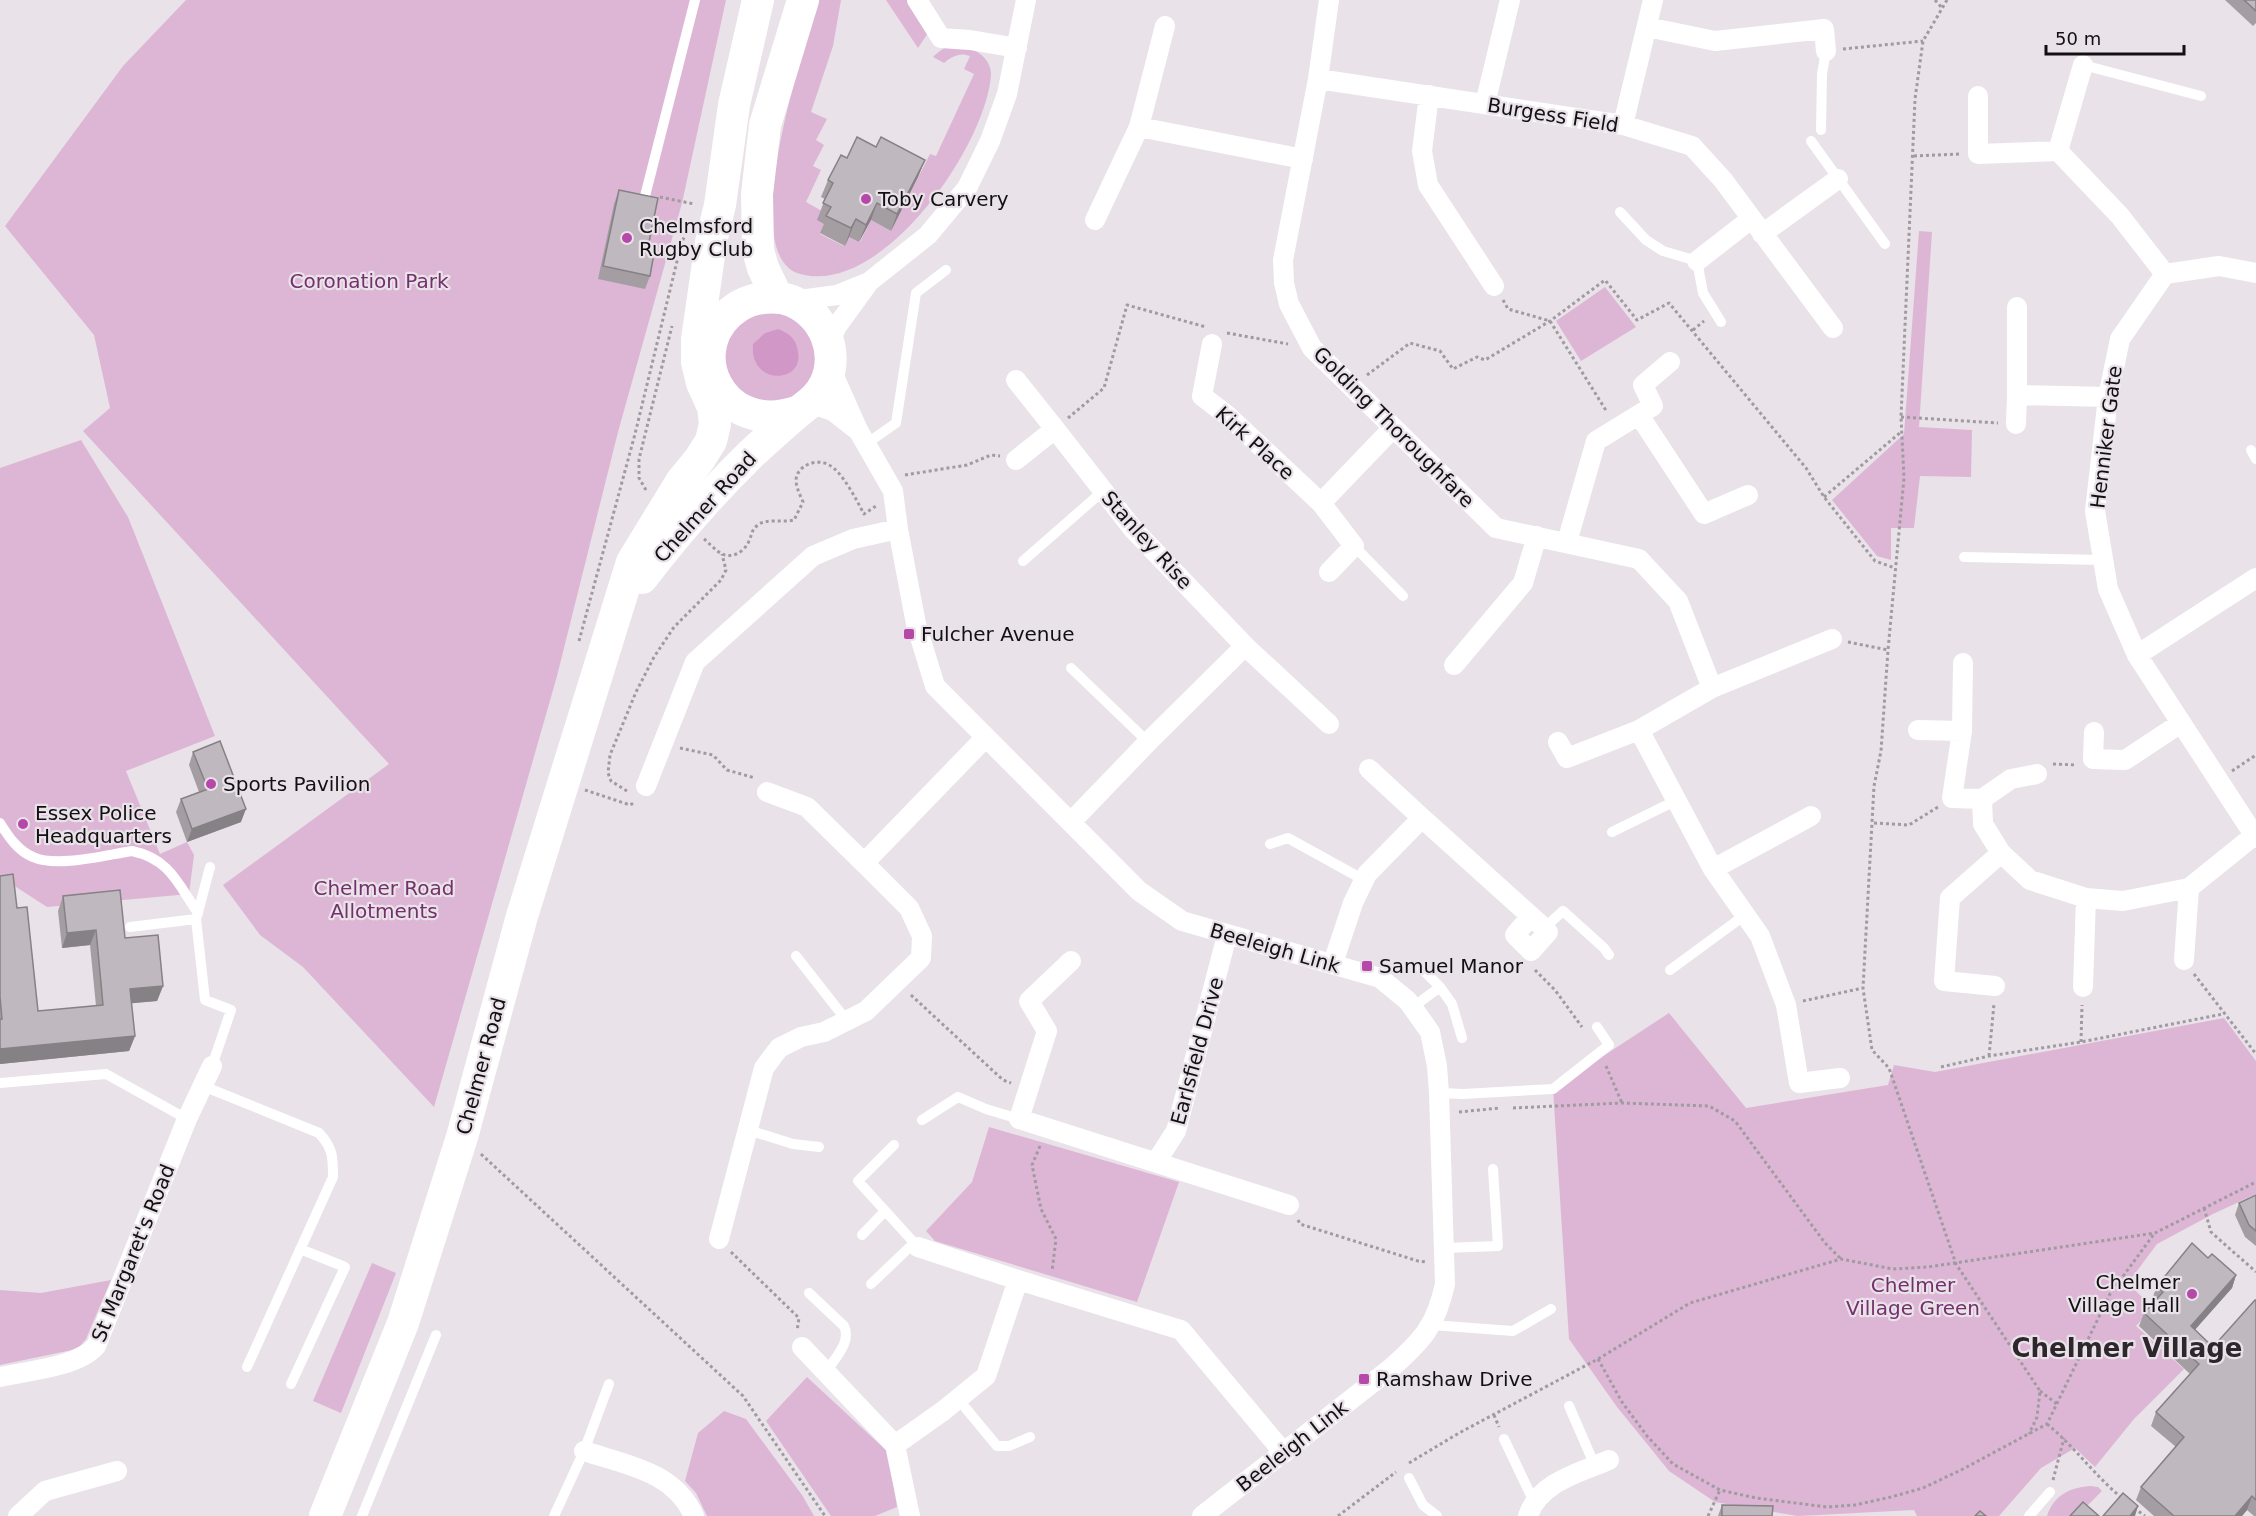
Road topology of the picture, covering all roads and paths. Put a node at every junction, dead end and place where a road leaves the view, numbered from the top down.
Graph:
1 (695, 0) edge
2 (758, 0) edge
3 (803, 0) edge
4 (916, 0) edge
5 (1026, 0) edge
6 (1329, 0) edge
7 (1510, 0) edge
8 (1653, 0) edge
9 (1935, 0) edge
10 (1947, 0) edge
11 (1942, 9) junction
12 (1165, 26) dead end
13 (1647, 27) junction
14 (1923, 41) junction
15 (1017, 48) junction
16 (1826, 51) junction
17 (2083, 65) joint
18 (1318, 79) junction
19 (1429, 95) junction
20 (1978, 96) dead end
21 (2200, 96) dead end
22 (1485, 104) junction
23 (1623, 125) junction
24 (1140, 127) junction
25 (1821, 130) dead end
26 (1811, 141) dead end
27 (2058, 151) junction
28 (1978, 153) junction
29 (1913, 156) junction
30 (1303, 159) junction
31 (1838, 178) junction
32 (645, 197) joint
33 (707, 205) junction
34 (1620, 212) dead end
35 (1095, 220) dead end
36 (1757, 226) junction
37 (1885, 244) dead end
38 (1697, 261) junction
39 (946, 270) dead end
40 (2256, 273) edge
41 (2165, 274) junction
42 (869, 282) junction
43 (1494, 286) joint
44 (785, 299) junction
45 (2017, 307) dead end
46 (674, 320) dead end
47 (1550, 321) junction
48 (1721, 322) dead end
49 (1833, 328) dead end
50 (1215, 335) junction
51 (711, 347) junction
52 (1312, 348) junction
53 (830, 355) junction
54 (1670, 362) dead end
55 (1016, 380) dead end
56 (1351, 387) junction
57 (722, 394) junction
58 (2017, 395) junction
59 (2108, 397) junction
60 (804, 407) junction
61 (1639, 415) junction
62 (1901, 417) junction
63 (2016, 424) joint
64 (1393, 428) junction
65 (1617, 428) junction
66 (1055, 429) junction
67 (1901, 432) junction
68 (862, 437) junction
69 (1016, 460) joint
70 (899, 483) dead end
71 (644, 488) dead end
72 (1102, 491) junction
73 (1748, 495) dead end
74 (1824, 497) junction
75 (1321, 502) junction
76 (864, 514) dead end
77 (898, 529) junction
78 (652, 530) junction
79 (1537, 536) junction
80 (1567, 542) junction
81 (1354, 546) junction
82 (716, 549) dead end
83 (722, 554) junction
84 (1964, 557) dead end
85 (2103, 560) junction
86 (1023, 561) dead end
87 (1895, 568) junction
88 (1329, 572) dead end
89 (2256, 578) edge
90 (1403, 596) dead end
91 (618, 609) junction
92 (1832, 639) joint
93 (1245, 646) junction
94 (1888, 650) junction
95 (2137, 655) junction
96 (1963, 663) dead end
97 (1454, 664) dead end
98 (1071, 668) dead end
99 (1712, 688) junction
100 (2181, 723) junction
101 (1329, 724) dead end
102 (1639, 730) junction
103 (1918, 730) dead end
104 (1962, 732) junction
105 (2094, 732) dead end
106 (985, 738) junction
107 (1148, 742) junction
108 (1558, 742) dead end
109 (663, 744) junction
110 (2256, 755) edge
111 (2093, 759) junction
112 (567, 766) junction
113 (1369, 769) dead end
114 (2037, 774) joint
115 (2218, 780) junction
116 (642, 791) junction
117 (767, 792) joint
118 (1952, 798) junction
119 (1982, 799) junction
120 (1677, 800) junction
121 (1811, 816) dead end
122 (1422, 818) junction
123 (1072, 821) junction
124 (0, 823) edge
125 (1874, 824) junction
126 (1612, 832) dead end
127 (2255, 836) edge
128 (1270, 844) dead end
129 (2001, 853) junction
130 (864, 863) junction
131 (210, 867) dead end
132 (1713, 869) junction
133 (1364, 880) junction
134 (2189, 888) junction
135 (2086, 898) junction
136 (1745, 915) junction
137 (197, 916) junction
138 (1537, 922) junction
139 (130, 927) dead end
140 (1227, 935) junction
141 (1531, 951) joint
142 (1609, 955) dead end
143 (796, 956) dead end
144 (2184, 960) joint
145 (1071, 961) dead end
146 (1333, 963) junction
147 (1420, 967) dead end
148 (1670, 970) dead end
149 (897, 981) junction
150 (1995, 986) joint
151 (1440, 987) junction
152 (2083, 987) joint
153 (1863, 988) junction
154 (1786, 1005) junction
155 (1413, 1007) junction
156 (2223, 1014) junction
157 (847, 1021) junction
158 (1597, 1027) dead end
159 (1462, 1038) dead end
160 (2081, 1042) junction
161 (1599, 1052) junction
162 (2256, 1054) edge
163 (1989, 1056) junction
164 (212, 1066) joint
165 (1941, 1067) dead end
166 (1840, 1078) dead end
167 (0, 1083) edge
168 (203, 1086) junction
169 (1028, 1091) junction
170 (1439, 1093) junction
171 (1622, 1103) junction
172 (1440, 1114) junction
173 (187, 1119) junction
174 (1019, 1119) junction
175 (922, 1120) dead end
176 (1046, 1128) junction
177 (748, 1130) junction
178 (462, 1137) junction
179 (894, 1145) dead end
180 (819, 1148) dead end
181 (1156, 1162) junction
182 (1493, 1169) dead end
183 (2256, 1182) edge
184 (1289, 1204) joint
185 (2204, 1208) junction
186 (885, 1211) junction
187 (2155, 1233) junction
188 (862, 1235) dead end
189 (719, 1239) joint
190 (916, 1245) junction
191 (300, 1249) junction
192 (1444, 1256) junction
193 (1841, 1258) junction
194 (1956, 1264) junction
195 (2256, 1272) edge
196 (1018, 1280) junction
197 (871, 1284) dead end
198 (1054, 1291) junction
199 (809, 1293) dead end
200 (1551, 1310) dead end
201 (1432, 1325) junction
202 (436, 1335) dead end
203 (802, 1347) joint
204 (1598, 1359) junction
205 (247, 1367) dead end
206 (826, 1371) junction
207 (0, 1377) edge
208 (291, 1384) dead end
209 (609, 1384) dead end
210 (2040, 1391) junction
211 (958, 1399) junction
212 (2057, 1404) junction
213 (1569, 1406) dead end
214 (2047, 1424) junction
215 (2029, 1434) junction
216 (1030, 1437) dead end
217 (2064, 1438) junction
218 (1504, 1439) dead end
219 (895, 1445) junction
220 (584, 1450) junction
221 (1284, 1453) junction
222 (1602, 1463) joint
223 (117, 1471) dead end
224 (1409, 1478) dead end
225 (1720, 1490) junction
226 (2050, 1492) joint
227 (1531, 1509) edge
228 (328, 1515) edge
229 (18, 1516) edge
230 (362, 1516) edge
231 (554, 1516) edge
232 (694, 1516) edge
233 (825, 1516) edge
234 (910, 1516) edge
235 (1202, 1516) edge
236 (1338, 1516) edge
237 (1437, 1516) edge
238 (1708, 1516) edge
239 (2030, 1516) edge
240 (2145, 1516) edge

1 - 32 lane
2 - 33 main road, Chelmer Road
3 - 44 main road
4 - 15 street
5 - 15 street
6 - 18 street, Golding Thoroughfare
7 - 22 street
8 - 13 street
9 - 11 path
10 - 11 path
11 - 14 path
12 - 24 street
13 - 16 street
13 - 23 street
14 - 16 path
14 - 29 path
15 - 42 street
16 - 25 lane
17 - 21 lane
17 - 27 street
18 - 19 street, Burgess Field
18 - 30 street, Golding Thoroughfare
19 - 22 street, Burgess Field
19 - 43 street
20 - 28 street
22 - 23 street, Burgess Field
23 - 36 street, Burgess Field
24 - 30 street
24 - 35 street
26 - 31 lane
27 - 28 street
27 - 41 street
28 - 29 path
29 - 62 path
30 - 52 street, Golding Thoroughfare
31 - 36 street
31 - 37 lane
32 - 33 path
33 - 51 main road, Chelmer Road
33 - 78 main road, Chelmer Road
34 - 38 lane
36 - 38 street
36 - 49 street, Burgess Field
38 - 48 lane
39 - 68 lane
40 - 41 street
41 - 59 street, Henniker Gate
42 - 44 street
42 - 53 street
43 - 47 path
44 - 51 main road
44 - 53 main road
45 - 58 street
46 - 71 path
47 - 56 path
47 - 65 path
47 - 74 path
50 - 52 path
50 - 66 path
50 - 75 street, Kirk Place
51 - 57 main road, Chelmer Road
52 - 56 street, Golding Thoroughfare
53 - 60 main road, Chelmer Road
53 - 68 street, Beeleigh Link
54 - 61 street
55 - 66 street, Stanley Rise
56 - 64 street, Golding Thoroughfare
57 - 60 main road
57 - 78 main road, Chelmer Road
58 - 59 street
58 - 63 street
59 - 85 street, Henniker Gate
60 - 68 street, Beeleigh Link
60 - 91 main road, Chelmer Road
61 - 65 street
61 - 73 street
62 - 63 path
62 - 67 path
64 - 75 street
64 - 79 street, Golding Thoroughfare
65 - 80 street
66 - 69 street
66 - 72 street, Stanley Rise
67 - 74 path
67 - 87 path
68 - 77 street, Beeleigh Link
69 - 70 path
72 - 86 lane
72 - 93 street, Stanley Rise
74 - 87 path
75 - 81 street, Kirk Place
76 - 83 path
77 - 106 street, Beeleigh Link
77 - 109 street
78 - 91 main road, Chelmer Road
79 - 80 street, Golding Thoroughfare
79 - 97 street
80 - 99 street, Golding Thoroughfare
81 - 88 street
81 - 90 lane
82 - 83 path
83 - 116 path
84 - 85 lane
85 - 95 street, Henniker Gate
87 - 94 path
89 - 95 street
91 - 112 main road, Chelmer Road
92 - 94 path
92 - 99 street
93 - 101 street, Stanley Rise
93 - 107 street
94 - 125 path
95 - 100 street, Henniker Gate
96 - 104 street
98 - 107 lane
99 - 102 street
100 - 111 street
100 - 115 street, Henniker Gate
102 - 108 street
102 - 120 street
103 - 104 street
104 - 118 street
105 - 111 street
106 - 123 street, Beeleigh Link
106 - 130 street
107 - 123 street
109 - 116 street
109 - 117 path
110 - 115 path
111 - 114 path
112 - 116 path
112 - 178 main road, Chelmer Road
113 - 122 street
114 - 119 street
115 - 127 street, Henniker Gate
117 - 130 street
118 - 119 street
118 - 125 path
119 - 129 street
120 - 126 lane
120 - 132 street
121 - 132 street
122 - 133 street
122 - 138 street
123 - 140 street, Beeleigh Link
124 - 137 lane
125 - 153 path
127 - 134 street
128 - 133 lane
129 - 135 street
129 - 150 street
130 - 149 street
131 - 137 lane
132 - 136 street
133 - 146 street
134 - 135 street
134 - 144 street
135 - 152 street
136 - 148 lane
136 - 154 street
137 - 139 lane
137 - 164 lane
138 - 141 street
138 - 142 lane
140 - 146 street, Beeleigh Link
140 - 181 street, Earlsfield Drive
141 - 161 path
143 - 157 lane
144 - 156 path
145 - 169 street
146 - 155 street, Beeleigh Link
147 - 151 lane
149 - 157 street
149 - 169 path
150 - 163 path
151 - 155 lane
151 - 159 lane
152 - 160 path
153 - 154 path
153 - 194 path
154 - 166 street
155 - 170 street, Beeleigh Link
156 - 160 path
156 - 162 path
157 - 177 street
158 - 161 lane
160 - 163 path
161 - 170 lane
161 - 171 path
163 - 165 path
164 - 168 street, St Margaret's Road
167 - 173 lane
168 - 173 street, St Margaret's Road
168 - 191 lane
169 - 174 street
170 - 172 street, Beeleigh Link
171 - 172 path
171 - 193 path
172 - 192 street, Beeleigh Link
173 - 207 street, St Margaret's Road
174 - 175 lane
174 - 176 street
176 - 181 street
176 - 198 path
177 - 180 lane
177 - 189 street
178 - 228 main road, Chelmer Road
178 - 233 path
179 - 186 lane
181 - 184 street
182 - 192 lane
183 - 185 path
184 - 192 path
185 - 187 path
185 - 195 path
186 - 188 lane
186 - 190 lane
187 - 194 path
187 - 212 path
189 - 203 path
190 - 196 street
190 - 197 lane
191 - 205 lane
191 - 208 lane
192 - 201 street, Beeleigh Link
193 - 194 path
193 - 204 path
194 - 210 path
196 - 198 street
196 - 211 street
198 - 221 street
199 - 206 lane
200 - 201 lane
201 - 221 street, Beeleigh Link
202 - 230 lane
203 - 206 street
204 - 225 path
204 - 236 path
206 - 219 street
209 - 220 lane
210 - 212 path
210 - 215 path
211 - 216 lane
211 - 219 street
212 - 214 path
213 - 222 lane
214 - 215 path
214 - 217 path
215 - 225 path
217 - 226 path
217 - 240 path
218 - 227 lane
219 - 234 street
220 - 231 lane
220 - 232 street
221 - 235 street, Beeleigh Link
222 - 227 street
223 - 229 street
224 - 237 lane
225 - 238 path
226 - 239 lane

